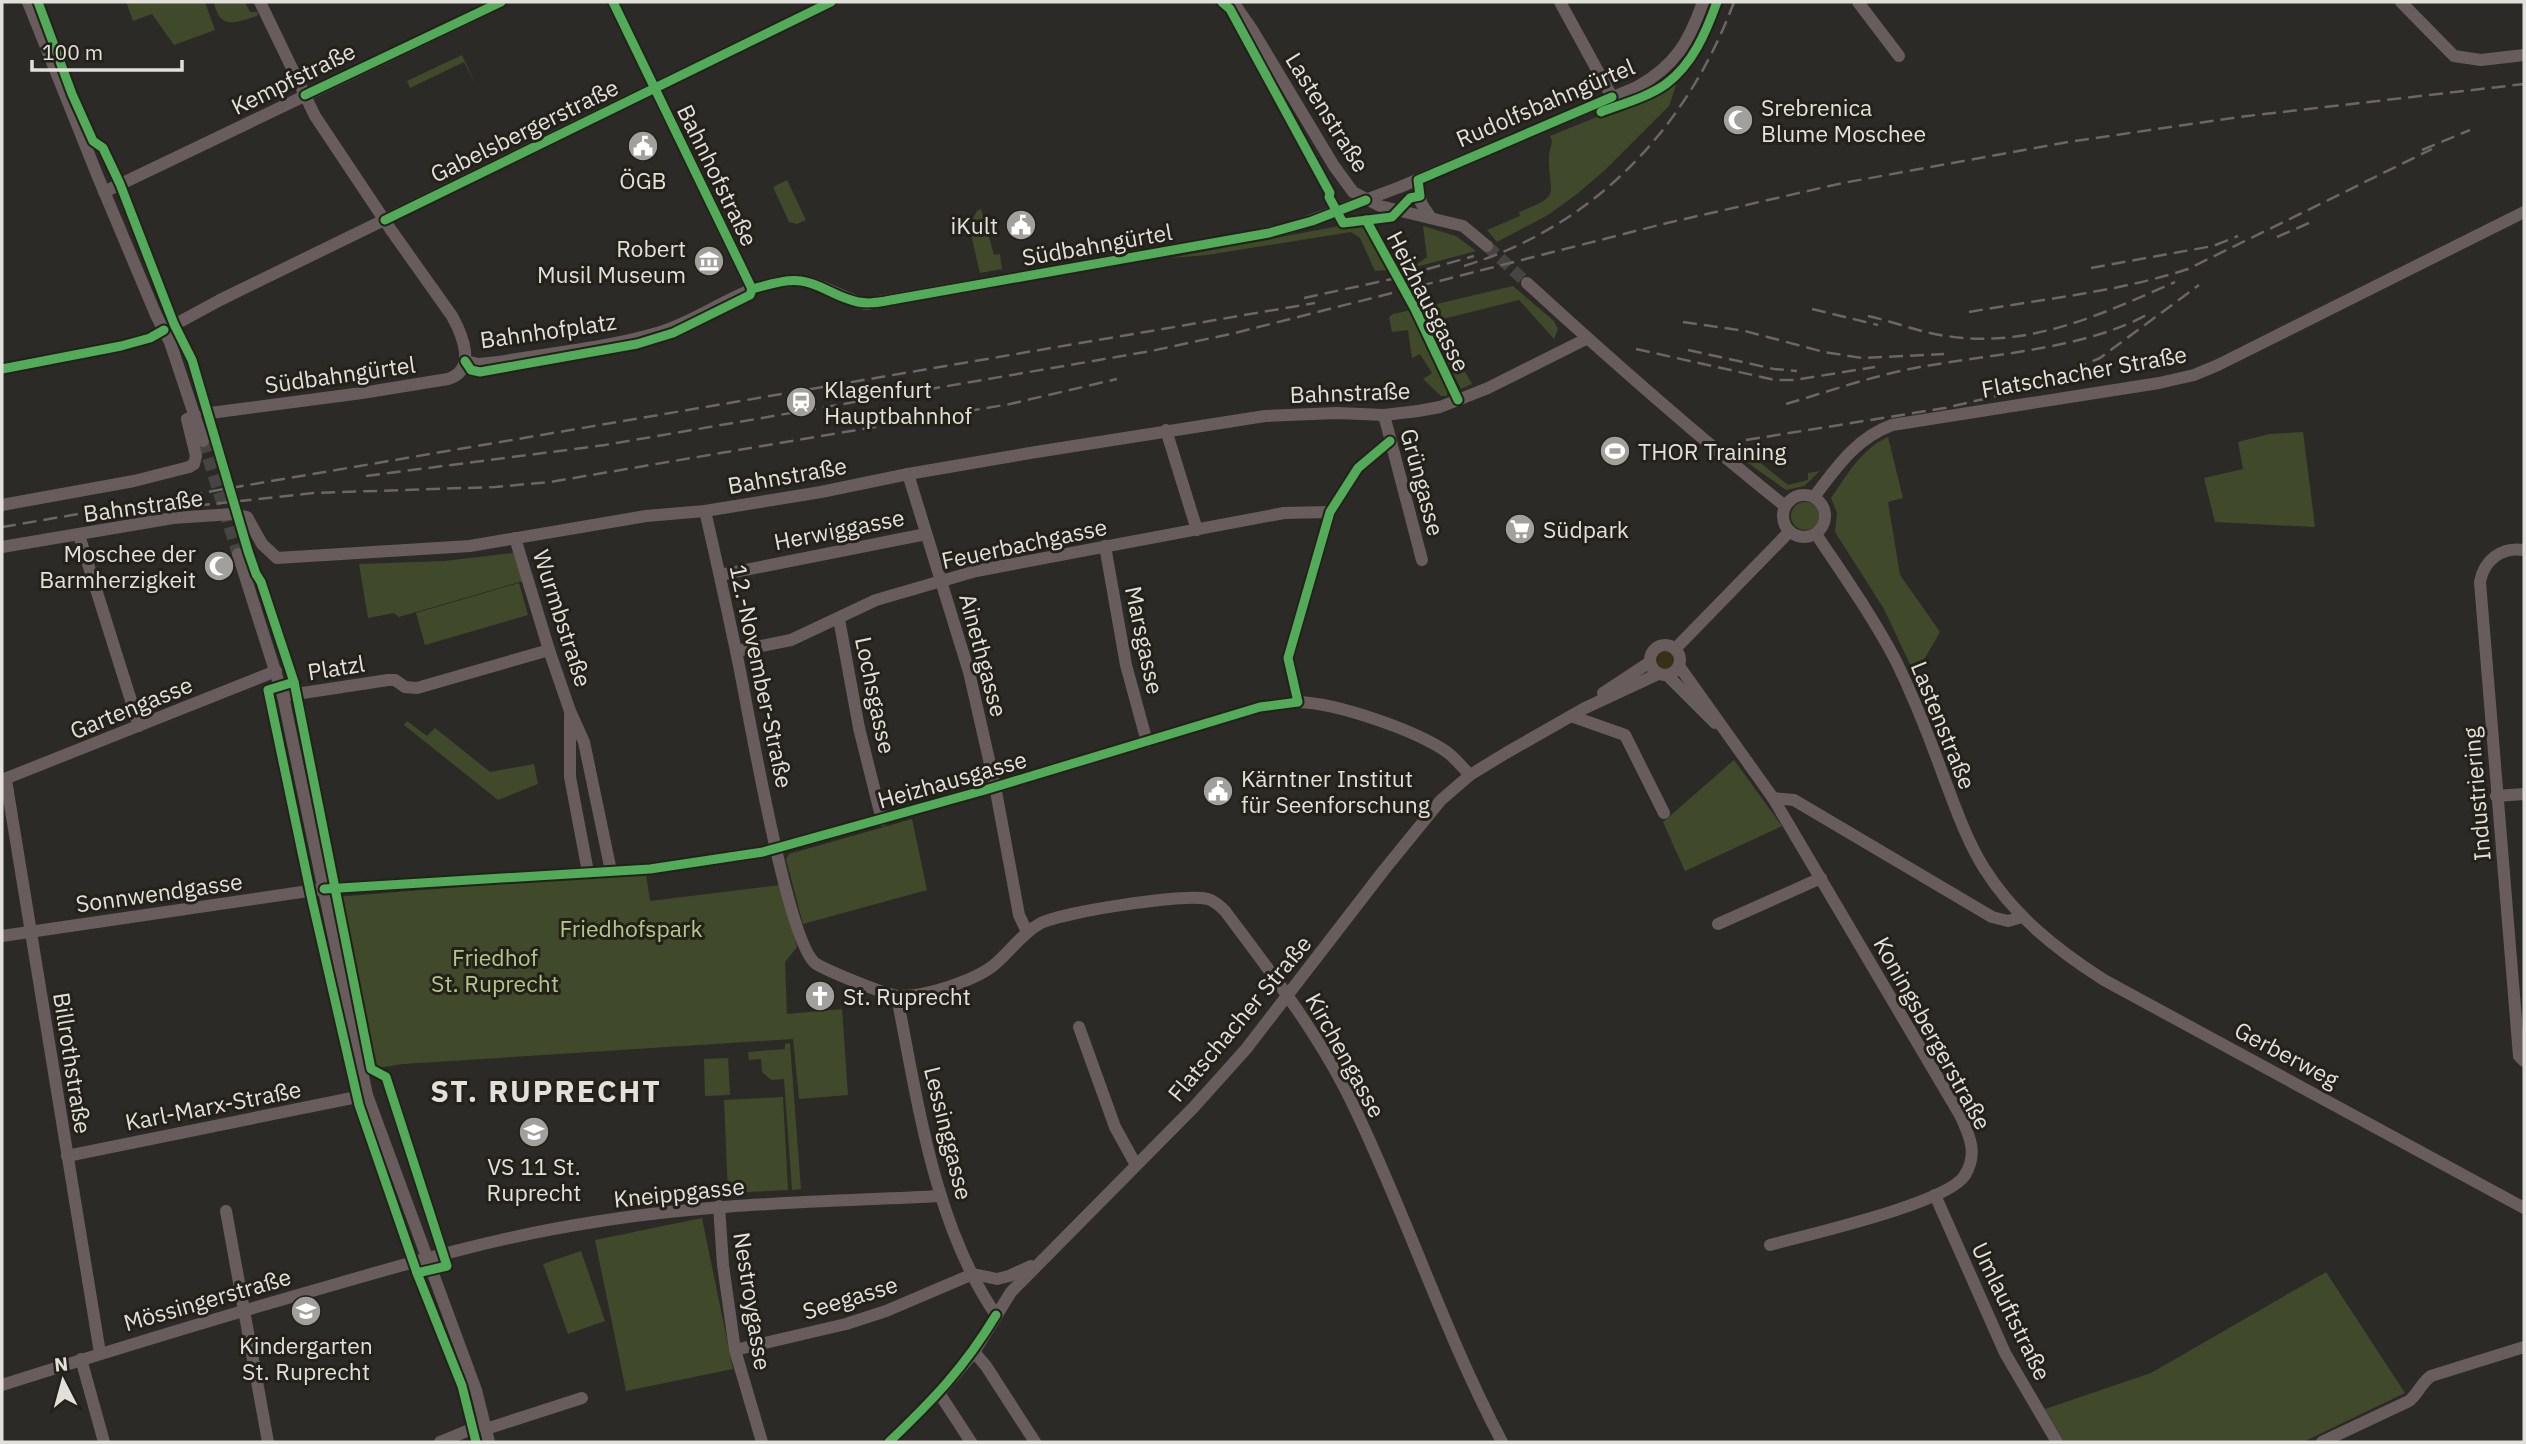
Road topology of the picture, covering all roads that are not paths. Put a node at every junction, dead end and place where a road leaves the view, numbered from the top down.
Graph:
1 (28, 2) edge
2 (260, 2) edge
3 (500, 2) edge
4 (613, 2) edge
5 (831, 2) edge
6 (1233, 2) edge
7 (1560, 2) edge
8 (1703, 2) edge
9 (1858, 2) edge
10 (2401, 2) edge
11 (2524, 55) edge
12 (1899, 56) dead end
13 (655, 88) junction
14 (305, 95) junction
15 (1612, 97) junction
16 (1418, 180) junction
17 (104, 191) junction
18 (1366, 200) junction
19 (2524, 212) edge
20 (1431, 218) junction
21 (385, 220) junction
22 (1487, 246) tunnel mouth
23 (1527, 283) tunnel mouth
24 (752, 289) junction
25 (164, 330) junction
26 (1586, 339) junction
27 (465, 361) junction
28 (2, 369) edge
29 (210, 413) dead end
30 (195, 415) junction
31 (1384, 415) junction
32 (1166, 430) junction
33 (203, 441) tunnel mouth
34 (1390, 441) junction
35 (908, 474) junction
36 (1814, 497) junction
37 (2, 505) edge
38 (1785, 506) junction
39 (705, 511) junction
40 (1330, 512) junction
41 (1197, 530) junction
42 (1789, 532) junction
43 (926, 534) junction
44 (1816, 534) junction
45 (79, 535) junction
46 (515, 538) junction
47 (1105, 546) junction
48 (2, 547) edge
49 (2524, 550) edge
50 (238, 554) tunnel mouth
51 (1422, 560) dead end
52 (720, 575) junction
53 (942, 581) junction
54 (839, 618) junction
55 (1675, 649) junction
56 (549, 650) junction
57 (736, 651) junction
58 (1650, 662) junction
59 (1679, 666) junction
60 (276, 671) junction
61 (1663, 675) junction
62 (283, 696) junction
63 (1298, 702) junction
64 (1585, 708) junction
65 (570, 711) junction
66 (1571, 716) junction
67 (139, 726) junction
68 (1721, 728) junction
69 (1147, 742) junction
70 (1470, 775) junction
71 (4, 780) edge
72 (995, 786) junction
73 (2524, 794) edge
74 (2496, 796) junction
75 (1773, 798) junction
76 (1664, 813) dead end
77 (882, 820) junction
78 (776, 850) junction
79 (611, 871) junction
80 (588, 873) junction
81 (1821, 878) junction
82 (322, 889) junction
83 (2022, 917) junction
84 (1718, 924) dead end
85 (2035, 929) joint
86 (31, 931) junction
87 (1027, 932) junction
88 (2, 936) edge
89 (1289, 995) junction
90 (897, 997) junction
91 (1079, 1027) dead end
92 (2524, 1061) edge
93 (367, 1095) junction
94 (67, 1156) junction
95 (1136, 1165) junction
96 (1935, 1195) junction
97 (941, 1196) junction
98 (719, 1206) junction
99 (2524, 1208) edge
100 (226, 1211) dead end
101 (1770, 1245) dead end
102 (426, 1259) junction
103 (1040, 1262) junction
104 (973, 1274) junction
105 (245, 1310) junction
106 (996, 1315) junction
107 (2524, 1347) edge
108 (735, 1350) junction
109 (974, 1352) junction
110 (100, 1353) junction
111 (81, 1359) junction
112 (2, 1385) edge
113 (939, 1393) junction
114 (582, 1398) dead end
115 (486, 1432) edge
116 (104, 1442) edge
117 (268, 1442) edge
118 (440, 1442) edge
119 (762, 1442) edge
120 (889, 1442) edge
121 (971, 1442) edge
122 (1035, 1442) edge
123 (1502, 1442) edge
124 (2057, 1442) edge
125 (2322, 1442) edge

1 - 17 street
2 - 14 street
3 - 14 street, Kempfstraße
4 - 13 street, Bahnhofstraße
5 - 13 street, Gabelsbergerstraße
6 - 18 street, Lastenstraße
7 - 15 street
8 - 15 street, Rudolfsbahngürtel
9 - 12 street
10 - 11 street
13 - 21 street, Gabelsbergerstraße
13 - 24 street, Bahnhofstraße
14 - 17 street, Kempfstraße
14 - 21 street
15 - 16 street, Rudolfsbahngürtel
16 - 18 street, Rudolfsbahngürtel
16 - 20 street
17 - 25 street
18 - 20 street, Lastenstraße
18 - 24 street, Südbahngürtel
19 - 36 street, Flatschacher Straße
20 - 22 street, Lastenstraße
21 - 25 street, Gabelsbergerstraße
21 - 27 street
23 - 26 street
24 - 27 street, Bahnhofplatz
25 - 28 street, Gabelsbergerstraße
25 - 30 street
26 - 31 street, Bahnstraße
26 - 38 street
27 - 29 street, Südbahngürtel
30 - 33 street
30 - 37 street
31 - 32 street, Bahnstraße
31 - 34 street, Grüngasse
32 - 35 street, Bahnstraße
32 - 41 street
34 - 40 street
34 - 51 street, Grüngasse
35 - 39 street, Bahnstraße
35 - 43 street, Ainethgasse
36 - 38 street
36 - 44 street
38 - 42 street
39 - 46 street, Bahnstraße
39 - 52 street, 12.-November-Straße
40 - 41 street, Feuerbachgasse
40 - 63 street
41 - 47 street, Feuerbachgasse
42 - 44 street
42 - 55 street
43 - 52 street, Herwiggasse
43 - 53 street, Ainethgasse
44 - 83 street, Lastenstraße
45 - 46 street, Bahnstraße
45 - 48 street, Bahnstraße
45 - 67 street
46 - 56 street, Wurmbstraße
47 - 53 street, Feuerbachgasse
47 - 69 street, Marsgasse
49 - 74 street, Industriering
50 - 60 street
52 - 57 street, 12.-November-Straße
53 - 54 street, Feuerbachgasse
53 - 72 street, Ainethgasse
54 - 57 street, Feuerbachgasse
54 - 77 street, Lochsgasse
55 - 58 street
55 - 59 street
56 - 62 street, Platzl
56 - 65 street, Wurmbstraße
57 - 78 street, 12.-November-Straße
58 - 61 street
58 - 64 street, Flatschacher Straße
59 - 61 street
59 - 68 street, Koningsbergerstraße
60 - 62 street
60 - 67 street, Gartengasse
61 - 64 street, Flatschacher Straße
61 - 68 street, Koningsbergerstraße
62 - 82 street
63 - 69 street, Heizhausgasse
63 - 70 street, Heizhausgasse
64 - 66 street, Flatschacher Straße
65 - 79 street, Wurmbstraße
65 - 80 street, Wurmbstraße
66 - 70 street, Flatschacher Straße
66 - 76 street
67 - 71 street, Gartengasse
68 - 75 street, Koningsbergerstraße
69 - 72 street, Heizhausgasse
70 - 89 street, Flatschacher Straße
71 - 86 street, Billrothstraße
72 - 77 street, Heizhausgasse
72 - 87 street, Ainethgasse
73 - 74 street
74 - 92 street, Industriering
75 - 81 street, Koningsbergerstraße
75 - 83 street
77 - 78 street, Heizhausgasse
78 - 79 street, Heizhausgasse
78 - 90 street
79 - 80 street, Heizhausgasse
80 - 82 street, Heizhausgasse
81 - 84 street
81 - 96 street, Koningsbergerstraße
82 - 86 street, Sonnwendgasse
82 - 93 street
83 - 85 street, Lastenstraße
85 - 99 street, Gerberweg
86 - 88 street, Sonnwendgasse
86 - 94 street, Billrothstraße
87 - 89 street, Kirchengasse
87 - 90 street, Kirchengasse
89 - 95 street, Flatschacher Straße
89 - 123 street, Kirchengasse
90 - 97 street, Lessinggasse
91 - 95 street
93 - 94 street, Karl-Marx-Straße
93 - 102 street
94 - 110 street, Billrothstraße
95 - 103 street, Flatschacher Straße
96 - 101 street, Koningsbergerstraße
96 - 124 street, Umlauftstraße
97 - 98 street, Kneippgasse
97 - 104 street, Lessinggasse
98 - 102 street, Kneippgasse
98 - 108 street, Nestroygasse
100 - 105 street
102 - 105 street, Mössingerstraße
102 - 115 street
103 - 104 street
103 - 106 street, Flatschacher Straße
104 - 106 street, Lessinggasse
104 - 108 street, Seegasse
105 - 110 street, Mössingerstraße
105 - 117 street
106 - 109 street, Flatschacher Straße
107 - 125 street
108 - 119 street, Nestroygasse
109 - 113 street, Flatschacher Straße
109 - 122 street
110 - 111 street, Mössingerstraße
111 - 112 street, Mössingerstraße
111 - 116 street
113 - 120 street, Flatschacher Straße
113 - 121 street
114 - 115 street
115 - 118 street

